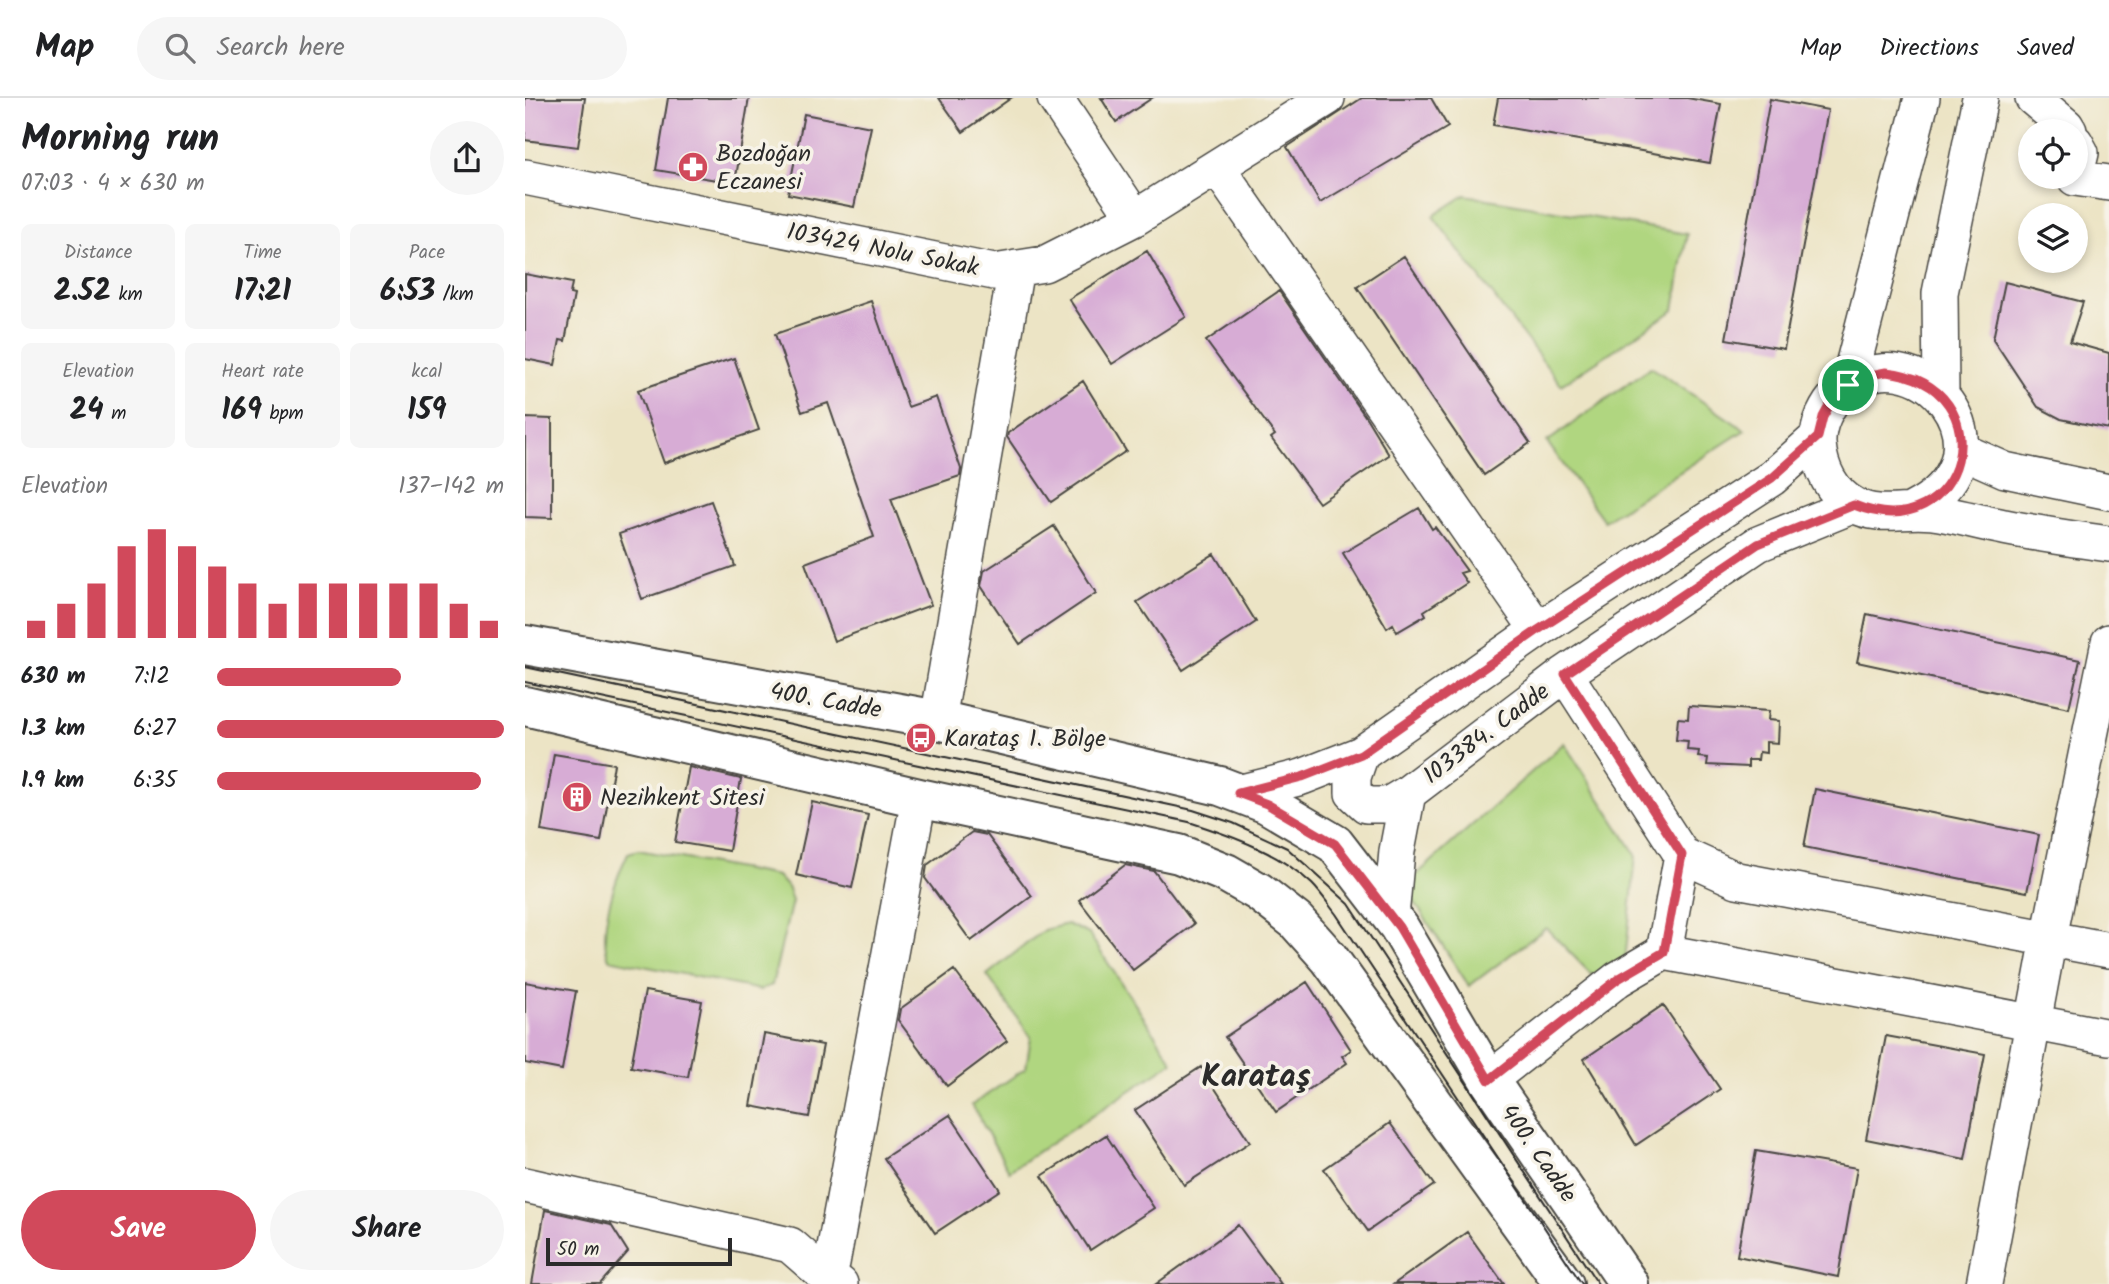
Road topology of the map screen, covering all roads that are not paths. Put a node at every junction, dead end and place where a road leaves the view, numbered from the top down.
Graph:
1 (1055, 98) edge
2 (1327, 98) edge
3 (1916, 98) edge
4 (1980, 98) edge
5 (2033, 98) edge
6 (2058, 119) edge
7 (1217, 167) junction
8 (525, 177) edge
9 (2088, 180) edge
10 (2109, 184) edge
11 (1135, 218) junction
12 (1016, 268) junction
13 (1848, 385) junction
14 (1941, 394) junction
15 (1818, 437) junction
16 (1960, 450) junction
17 (2109, 492) edge
18 (1854, 505) junction
19 (1912, 510) junction
20 (2109, 544) edge
21 (1538, 630) junction
22 (2109, 642) edge
23 (525, 645) edge
24 (1565, 674) junction
25 (525, 705) edge
26 (938, 720) junction
27 (1361, 754) junction
28 (1238, 793) junction
29 (1408, 793) junction
30 (919, 798) junction
31 (1682, 855) junction
32 (1391, 918) junction
33 (2049, 939) junction
34 (2109, 950) edge
35 (1664, 952) junction
36 (2034, 1022) junction
37 (2109, 1037) edge
38 (1489, 1080) junction
39 (525, 1185) edge
40 (835, 1281) edge
41 (1564, 1284) edge
42 (1629, 1284) edge
43 (1983, 1284) edge

1 - 11 street
2 - 7 street, 103424 Nolu Sokak
3 - 13 street
4 - 14 street
5 - 6 street
7 - 11 street, 103424 Nolu Sokak
7 - 21 street
8 - 12 street, 103424 Nolu Sokak
9 - 10 street
11 - 12 street, 103424 Nolu Sokak
12 - 26 street
13 - 14 street
13 - 15 street
14 - 16 street
15 - 18 street
15 - 21 street
16 - 17 street
16 - 19 street
18 - 19 street
18 - 24 street, 103384. Cadde
19 - 20 street
21 - 27 street
22 - 33 street
23 - 26 main road, 400. Cadde
24 - 29 street, 103384. Cadde
24 - 31 street
25 - 30 main road
26 - 28 main road, 400. Cadde
27 - 28 street
27 - 29 street
28 - 32 main road, 400. Cadde
29 - 32 street, 103384. Cadde
30 - 40 street
30 - 41 main road
31 - 33 street
31 - 35 street
32 - 38 main road, 400. Cadde
33 - 34 street
33 - 36 street
35 - 36 street
35 - 38 street
36 - 37 street
36 - 43 street
38 - 42 main road, 400. Cadde
39 - 40 street

